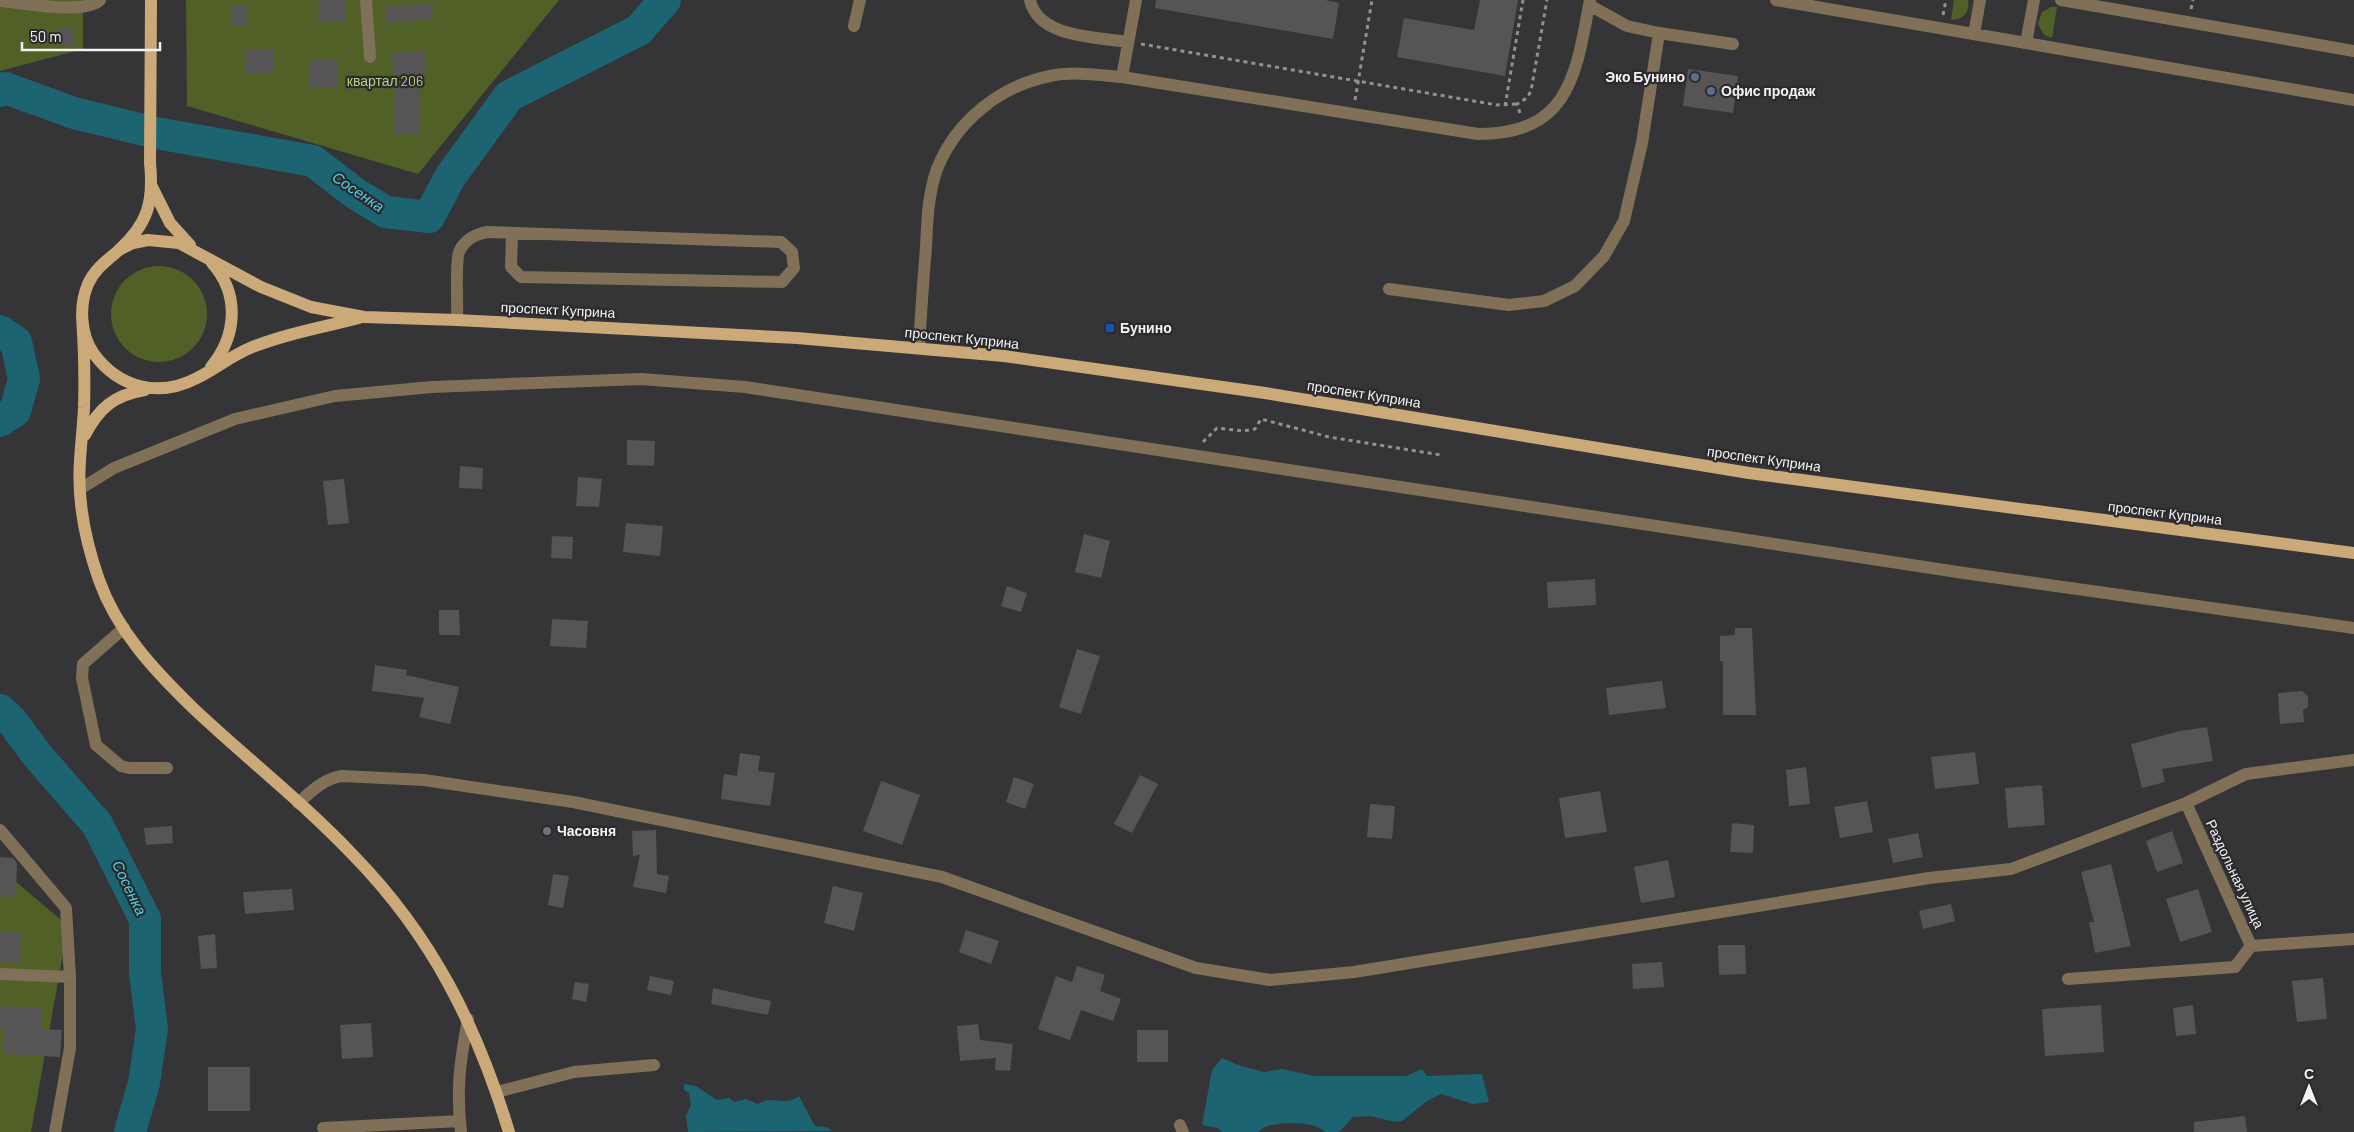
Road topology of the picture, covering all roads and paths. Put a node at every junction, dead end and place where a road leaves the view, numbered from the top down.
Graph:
1 (100, 0) edge
2 (151, 0) edge
3 (366, 0) edge
4 (860, 0) edge
5 (1030, 0) edge
6 (1136, 0) edge
7 (1372, 0) edge
8 (1523, 0) edge
9 (1547, 0) edge
10 (1776, 0) edge
11 (1980, 0) edge
12 (2034, 0) edge
13 (2061, 0) edge
14 (0, 1) edge
15 (1589, 2) edge
16 (854, 26) dead end
17 (1659, 33) junction
18 (1974, 34) junction
19 (1128, 42) junction
20 (2026, 43) junction
21 (1733, 44) dead end
22 (2354, 51) edge
23 (370, 57) dead end
24 (1122, 77) junction
25 (1358, 81) junction
26 (2354, 100) edge
27 (1517, 104) junction
28 (1505, 106) junction
29 (1352, 114) junction
30 (1525, 126) junction
31 (152, 187) junction
32 (512, 233) junction
33 (194, 249) junction
34 (119, 250) junction
35 (207, 258) junction
36 (1389, 289) dead end
37 (82, 316) junction
38 (364, 317) junction
39 (457, 320) junction
40 (919, 347) junction
41 (196, 378) junction
42 (151, 389) junction
43 (82, 440) junction
44 (1441, 455) dead end
45 (1200, 457) junction
46 (80, 489) junction
47 (2354, 553) edge
48 (124, 628) junction
49 (2354, 628) edge
50 (2354, 760) edge
51 (167, 768) dead end
52 (298, 803) junction
53 (2186, 803) junction
54 (0, 830) edge
55 (2354, 939) edge
56 (2251, 946) junction
57 (0, 974) edge
58 (70, 977) junction
59 (2068, 979) dead end
60 (468, 1019) junction
61 (654, 1065) dead end
62 (497, 1092) junction
63 (460, 1126) edge
64 (323, 1128) dead end
65 (55, 1132) edge
66 (509, 1132) edge

1 - 14 street
2 - 31 main road
3 - 23 street
4 - 16 street
5 - 19 street
6 - 19 street
7 - 25 path
8 - 28 path
9 - 27 path
10 - 18 street
11 - 18 street
12 - 20 street
13 - 22 street
15 - 17 street
15 - 30 street
17 - 21 street
17 - 36 street
18 - 20 street
19 - 24 street
19 - 25 path
20 - 26 street
24 - 29 street
24 - 40 street
25 - 28 path
25 - 29 path
27 - 28 path
27 - 30 path
29 - 30 street
31 - 33 main road, проспект Куприна
31 - 34 main road, проспект Куприна
32 - 32 street
32 - 39 street
33 - 34 main road, проспект Куприна
33 - 35 main road, проспект Куприна
34 - 37 main road, проспект Куприна
35 - 38 main road, проспект Куприна
35 - 41 main road, проспект Куприна
37 - 42 main road, проспект Куприна
37 - 43 main road
38 - 39 main road, проспект Куприна
38 - 41 main road, проспект Куприна
39 - 40 main road, проспект Куприна
40 - 47 main road, проспект Куприна
41 - 42 main road, проспект Куприна
42 - 43 main road
43 - 46 main road
44 - 45 path
45 - 46 street
45 - 49 street
46 - 48 main road
48 - 51 street
48 - 52 main road
50 - 53 street
52 - 53 street
52 - 60 main road
53 - 56 street, Раздольная улица
54 - 58 street
55 - 56 street, Раздольная улица
56 - 59 street
57 - 58 street
58 - 65 street
60 - 62 main road
60 - 63 street
61 - 62 street
62 - 66 main road
63 - 64 street

